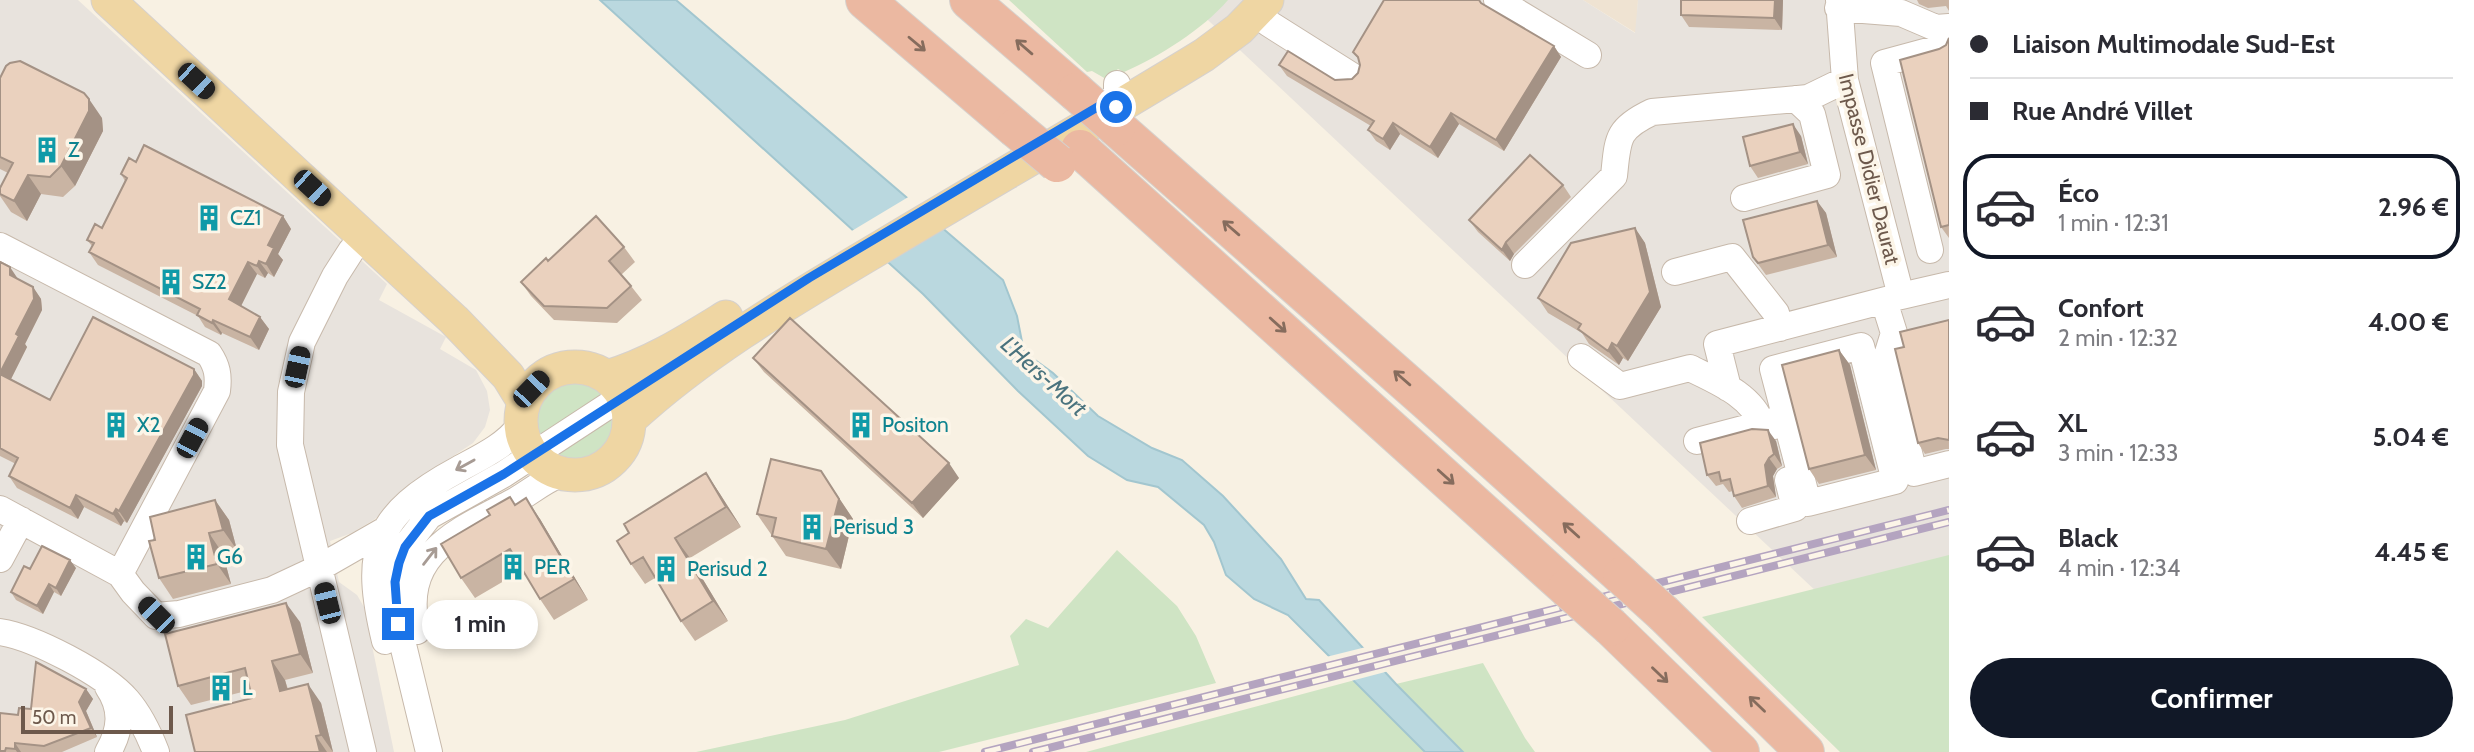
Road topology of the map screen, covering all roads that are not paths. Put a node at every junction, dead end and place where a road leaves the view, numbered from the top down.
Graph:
1 (108, 0) edge
2 (864, 0) edge
3 (903, 0) edge
4 (969, 0) edge
5 (1497, 0) edge
6 (1254, 3) edge
7 (1838, 4) edge
8 (1946, 37) edge
9 (1588, 55) dead end
10 (1352, 76) edge
11 (1845, 79) junction
12 (1796, 99) junction
13 (1116, 104) junction
14 (1027, 121) junction
15 (1901, 134) junction
16 (1861, 144) junction
17 (1744, 198) dead end
18 (1920, 210) junction
19 (1881, 220) junction
20 (364, 236) junction
21 (0, 246) edge
22 (1930, 250) dead end
23 (1525, 265) dead end
24 (1675, 272) dead end
25 (818, 273) junction
26 (1949, 285) edge
27 (1892, 298) junction
28 (1851, 309) junction
29 (454, 320) junction
30 (1780, 328) junction
31 (1861, 346) junction
32 (1581, 357) dead end
33 (555, 371) junction
34 (1728, 388) junction
35 (620, 398) junction
36 (1762, 425) junction
37 (525, 428) junction
38 (1697, 441) dead end
39 (1949, 464) edge
40 (560, 474) junction
41 (10, 515) edge
42 (1751, 520) dead end
43 (387, 529) junction
44 (0, 559) edge
45 (319, 568) junction
46 (120, 574) junction
47 (374, 584) junction
48 (398, 624) junction
49 (0, 632) edge
50 (97, 676) junction
51 (108, 752) edge
52 (156, 752) edge
53 (363, 752) edge
54 (412, 752) edge
55 (429, 752) edge
56 (446, 752) edge
57 (1740, 752) edge
58 (1805, 752) edge

1 - 20 main road
2 -> 14 highway
3 - 14 highway
13 -> 4 highway, bridge
5 - 9 street
6 - 10 street
6 - 13 main road
7 - 8 street
7 - 11 street, Impasse Didier Daurat
8 - 15 street
11 - 12 street
11 - 16 street, Impasse Didier Daurat
12 - 17 street
12 - 23 street
13 - 25 main road
58 -> 13 highway, bridge
14 -> 57 highway, bridge
15 - 16 street
15 - 18 street
16 - 19 street, Impasse Didier Daurat
18 - 19 street
18 - 22 street
19 - 27 street, Impasse Didier Daurat
20 - 29 main road
20 - 45 street
21 - 46 street
24 - 30 street
25 - 35 main road
25 - 35 main road
26 - 27 street
27 - 28 street
27 - 39 street, Impasse Didier Daurat
28 - 30 street
28 - 31 street
29 - 33 main road
29 - 37 main road
30 - 34 street
31 - 31 street
32 - 34 street
33 - 35 main road
33 - 37 main road
34 - 36 street
35 - 37 street
35 - 40 main road
36 - 38 street
36 - 42 street
37 - 40 main road
37 -> 43 street
37 - 48 street
48 -> 40 street
41 - 44 street
41 - 46 street
43 - 45 street
43 - 47 street
45 - 46 street
45 - 47 street
45 - 53 street
47 - 48 street
48 - 54 street
48 - 55 street
48 - 56 street
49 - 50 street
50 - 51 street
50 - 52 street

